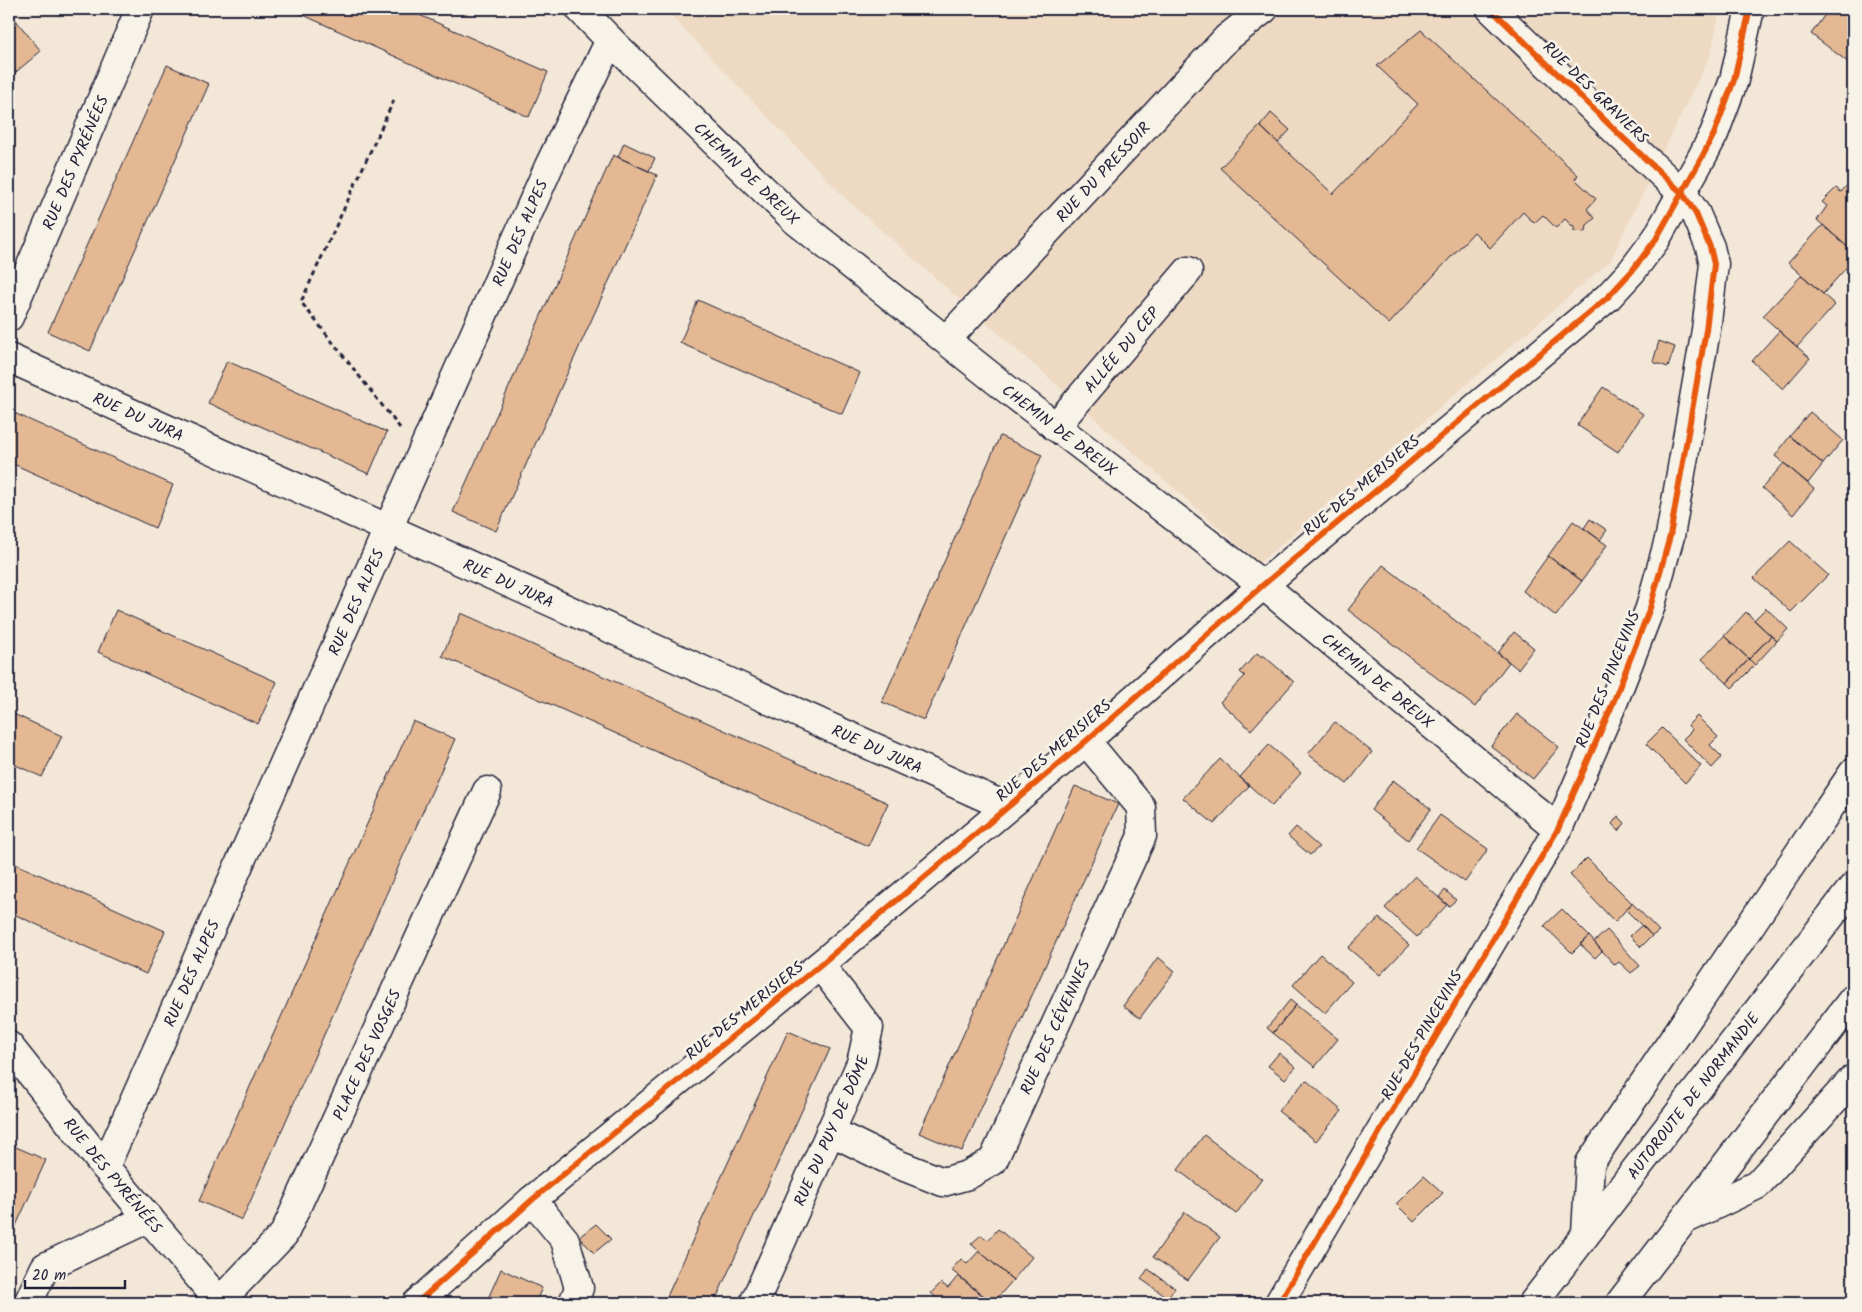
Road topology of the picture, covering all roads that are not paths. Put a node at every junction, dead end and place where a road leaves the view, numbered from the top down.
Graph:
1 (140, 9) edge
2 (580, 9) edge
3 (1264, 9) edge
4 (1490, 9) edge
5 (1750, 9) edge
6 (610, 40) junction
7 (1683, 194) junction
8 (1188, 271) dead end
9 (9, 317) edge
10 (946, 340) junction
11 (9, 358) edge
12 (1055, 427) junction
13 (388, 529) junction
14 (1263, 585) junction
15 (1086, 740) junction
16 (1853, 773) edge
17 (487, 791) dead end
18 (1007, 807) junction
19 (1558, 829) junction
20 (1853, 887) edge
21 (820, 965) junction
22 (1853, 999) edge
23 (9, 1046) edge
24 (1853, 1079) edge
25 (830, 1131) junction
26 (105, 1167) junction
27 (532, 1200) junction
28 (149, 1218) junction
29 (1682, 1220) junction
30 (1586, 1233) junction
31 (221, 1302) edge
32 (28, 1303) edge
33 (417, 1303) edge
34 (573, 1303) edge
35 (754, 1303) edge
36 (1279, 1303) edge
37 (1533, 1303) edge
38 (1620, 1303) edge

1 - 9 main road, RUE DES PYRÉNÉES
2 - 6 main road, CHEMIN DE DREUX
3 - 10 main road, RUE DU PRESSOIR
4 - 7 main road, RUE DES GRAVIERS
5 - 7 main road
6 - 10 main road, CHEMIN DE DREUX
6 - 13 main road, RUE DES ALPES
7 - 14 main road, RUE DES MERISIERS
7 - 19 main road, RUE DES PINCEVINS
8 - 12 main road, ALLÉE DU CEP
10 - 12 main road, CHEMIN DE DREUX
11 - 13 main road, RUE DU JURA
12 - 14 main road, CHEMIN DE DREUX
13 - 18 main road, RUE DU JURA
13 - 26 main road, RUE DES ALPES
14 - 15 main road, RUE DES MERISIERS
14 - 19 main road, CHEMIN DE DREUX
15 - 18 main road, RUE DES MERISIERS
15 - 25 main road, RUE DES CÉVENNES
16 - 30 main road
17 - 31 main road, PLACE DES VOSGES
18 - 21 main road, RUE DES MERISIERS
19 - 36 main road, RUE DES PINCEVINS
20 - 30 main road, AUTOROUTE DE NORMANDIE
21 - 25 main road, RUE DU PUY DE DÔME
21 - 27 main road, RUE DES MERISIERS
22 - 29 main road
23 - 26 main road, RUE DES PYRÉNÉES
24 - 29 main road
25 - 35 main road, RUE DU PUY DE DÔME
26 - 28 main road, RUE DES PYRÉNÉES
27 - 33 main road, RUE DES MERISIERS
27 - 34 main road
28 - 31 main road, RUE DES PYRÉNÉES
28 - 32 main road
29 - 38 main road
30 - 37 main road, AUTOROUTE DE NORMANDIE

